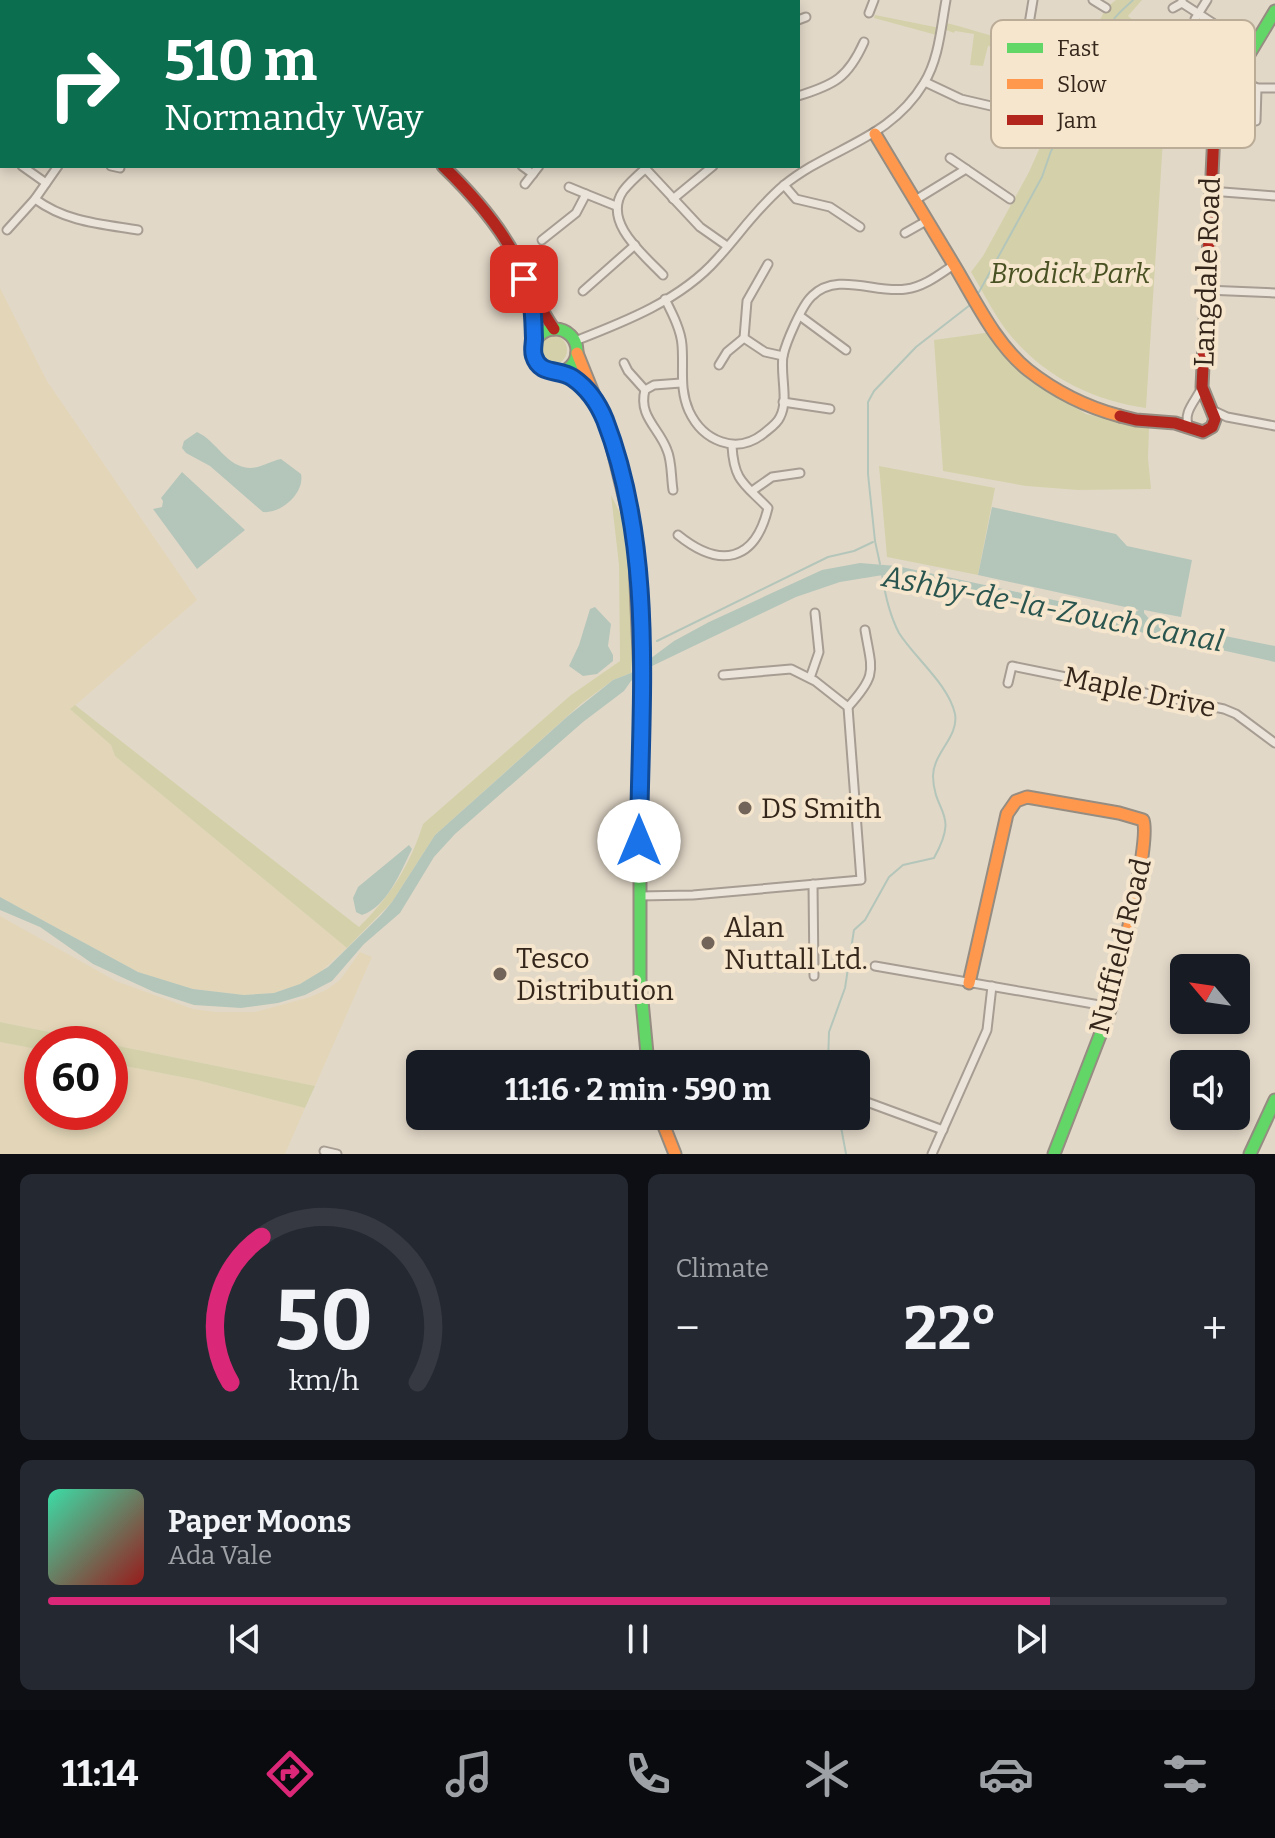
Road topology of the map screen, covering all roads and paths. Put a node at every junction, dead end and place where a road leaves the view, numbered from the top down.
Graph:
1 (713, 0) edge
2 (723, 0) edge
3 (874, 0) edge
4 (946, 0) edge
5 (1033, 0) edge
6 (1093, 0) edge
7 (1207, 0) edge
8 (1182, 1) edge
9 (1106, 8) dead end
10 (1173, 8) dead end
11 (1275, 11) edge
12 (869, 13) dead end
13 (1197, 16) junction
14 (1030, 20) edge
15 (1205, 20) edge
16 (864, 42) dead end
17 (1255, 43) edge
18 (925, 82) junction
19 (1257, 88) joint
20 (1275, 88) edge
21 (800, 95) edge
22 (991, 106) edge
23 (1256, 121) dead end
24 (875, 134) junction
25 (1213, 148) edge
26 (950, 158) dead end
27 (25, 168) edge
28 (57, 168) edge
29 (445, 168) edge
30 (525, 168) edge
31 (538, 168) edge
32 (643, 168) edge
33 (645, 168) edge
34 (711, 168) edge
35 (966, 169) junction
36 (533, 174) junction
37 (46, 183) junction
38 (525, 184) dead end
39 (784, 185) junction
40 (569, 187) dead end
41 (1210, 191) junction
42 (586, 194) junction
43 (1275, 196) edge
44 (35, 199) junction
45 (673, 199) junction
46 (917, 199) junction
47 (1010, 199) dead end
48 (616, 206) junction
49 (929, 220) junction
50 (860, 227) dead end
51 (7, 230) dead end
52 (138, 230) dead end
53 (905, 233) dead end
54 (542, 240) dead end
55 (635, 245) junction
56 (727, 246) junction
57 (768, 264) dead end
58 (955, 264) junction
59 (663, 275) dead end
60 (1206, 290) junction
61 (583, 291) dead end
62 (1275, 293) edge
63 (665, 299) junction
64 (533, 300) junction
65 (800, 316) junction
66 (554, 329) junction
67 (744, 338) junction
68 (534, 343) junction
69 (576, 347) junction
70 (846, 350) dead end
71 (783, 356) junction
72 (624, 363) dead end
73 (719, 365) dead end
74 (561, 372) junction
75 (681, 383) junction
76 (1202, 387) junction
77 (645, 390) junction
78 (597, 400) junction
79 (783, 402) junction
80 (1190, 408) junction
81 (830, 409) dead end
82 (1216, 413) junction
83 (1184, 424) junction
84 (1275, 426) edge
85 (732, 446) junction
86 (800, 473) dead end
87 (673, 490) dead end
88 (752, 491) junction
89 (678, 535) dead end
90 (815, 613) dead end
91 (865, 630) dead end
92 (723, 675) dead end
93 (810, 678) junction
94 (1008, 683) dead end
95 (848, 707) junction
96 (1275, 743) edge
97 (813, 884) junction
98 (639, 896) junction
99 (875, 966) dead end
100 (814, 976) dead end
101 (969, 983) junction
102 (992, 986) junction
103 (1111, 1007) junction
104 (647, 1050) edge
105 (1275, 1100) edge
106 (870, 1103) edge
107 (1271, 1119) edge
108 (666, 1130) edge
109 (943, 1130) junction
110 (324, 1151) dead end
111 (337, 1154) edge
112 (675, 1154) edge
113 (932, 1154) edge
114 (1054, 1154) edge
115 (1250, 1154) edge

1 - 2 street
3 - 12 street
4 - 18 street
5 - 14 street
6 - 9 street
7 - 13 street
8 - 10 street
8 - 13 street
11 - 17 street
13 - 15 street
16 - 21 street
18 - 22 street
18 - 24 street
19 - 20 street
19 - 23 street
24 - 39 street
24 - 46 street
25 - 41 street, Langdale Road
26 - 35 street
27 - 37 street
28 - 37 street
29 - 64 street
30 - 36 street
31 - 36 street
32 - 48 street
33 - 45 street
34 - 45 street
35 - 46 street
35 - 47 street
36 - 38 street
37 - 44 street
39 - 50 street
39 - 56 street
40 - 42 street
41 - 43 street
41 - 60 street, Langdale Road
42 - 48 street
42 - 54 street
44 - 51 street
44 - 52 street
45 - 56 street
46 - 49 street
48 - 55 street
49 - 53 street
49 - 58 street
55 - 59 street
55 - 61 street
56 - 63 street
57 - 67 street
58 - 65 street
58 - 83 street
60 - 62 street
60 - 76 street, Langdale Road
63 - 69 street
63 - 75 street
64 - 66 street
64 - 68 street
65 - 70 street
65 - 71 street
66 - 68 street
66 - 69 street
67 - 71 street
67 - 73 street
68 - 74 street
69 - 74 street
69 - 78 street
71 - 79 street
72 - 77 street
74 - 78 street
75 - 77 street
75 - 85 street
76 - 80 street, Langdale Road
76 - 82 street, Langdale Road
77 - 87 street
78 - 98 street
79 - 81 street
79 - 85 street
80 - 82 street
80 - 83 street
82 - 83 street
82 - 84 street
85 - 88 street
86 - 88 street
88 - 89 street
90 - 93 street
91 - 95 street
92 - 93 street
93 - 95 street
94 - 96 street, Maple Drive
95 - 97 street
97 - 98 street
97 - 100 street
98 - 104 street
99 - 101 street
101 - 102 street
101 - 103 street, Nuffield Road
102 - 103 street
102 - 109 street
103 - 114 street, Nuffield Road
105 - 107 street
106 - 109 street
107 - 115 street
108 - 112 street
109 - 113 street
110 - 111 street

